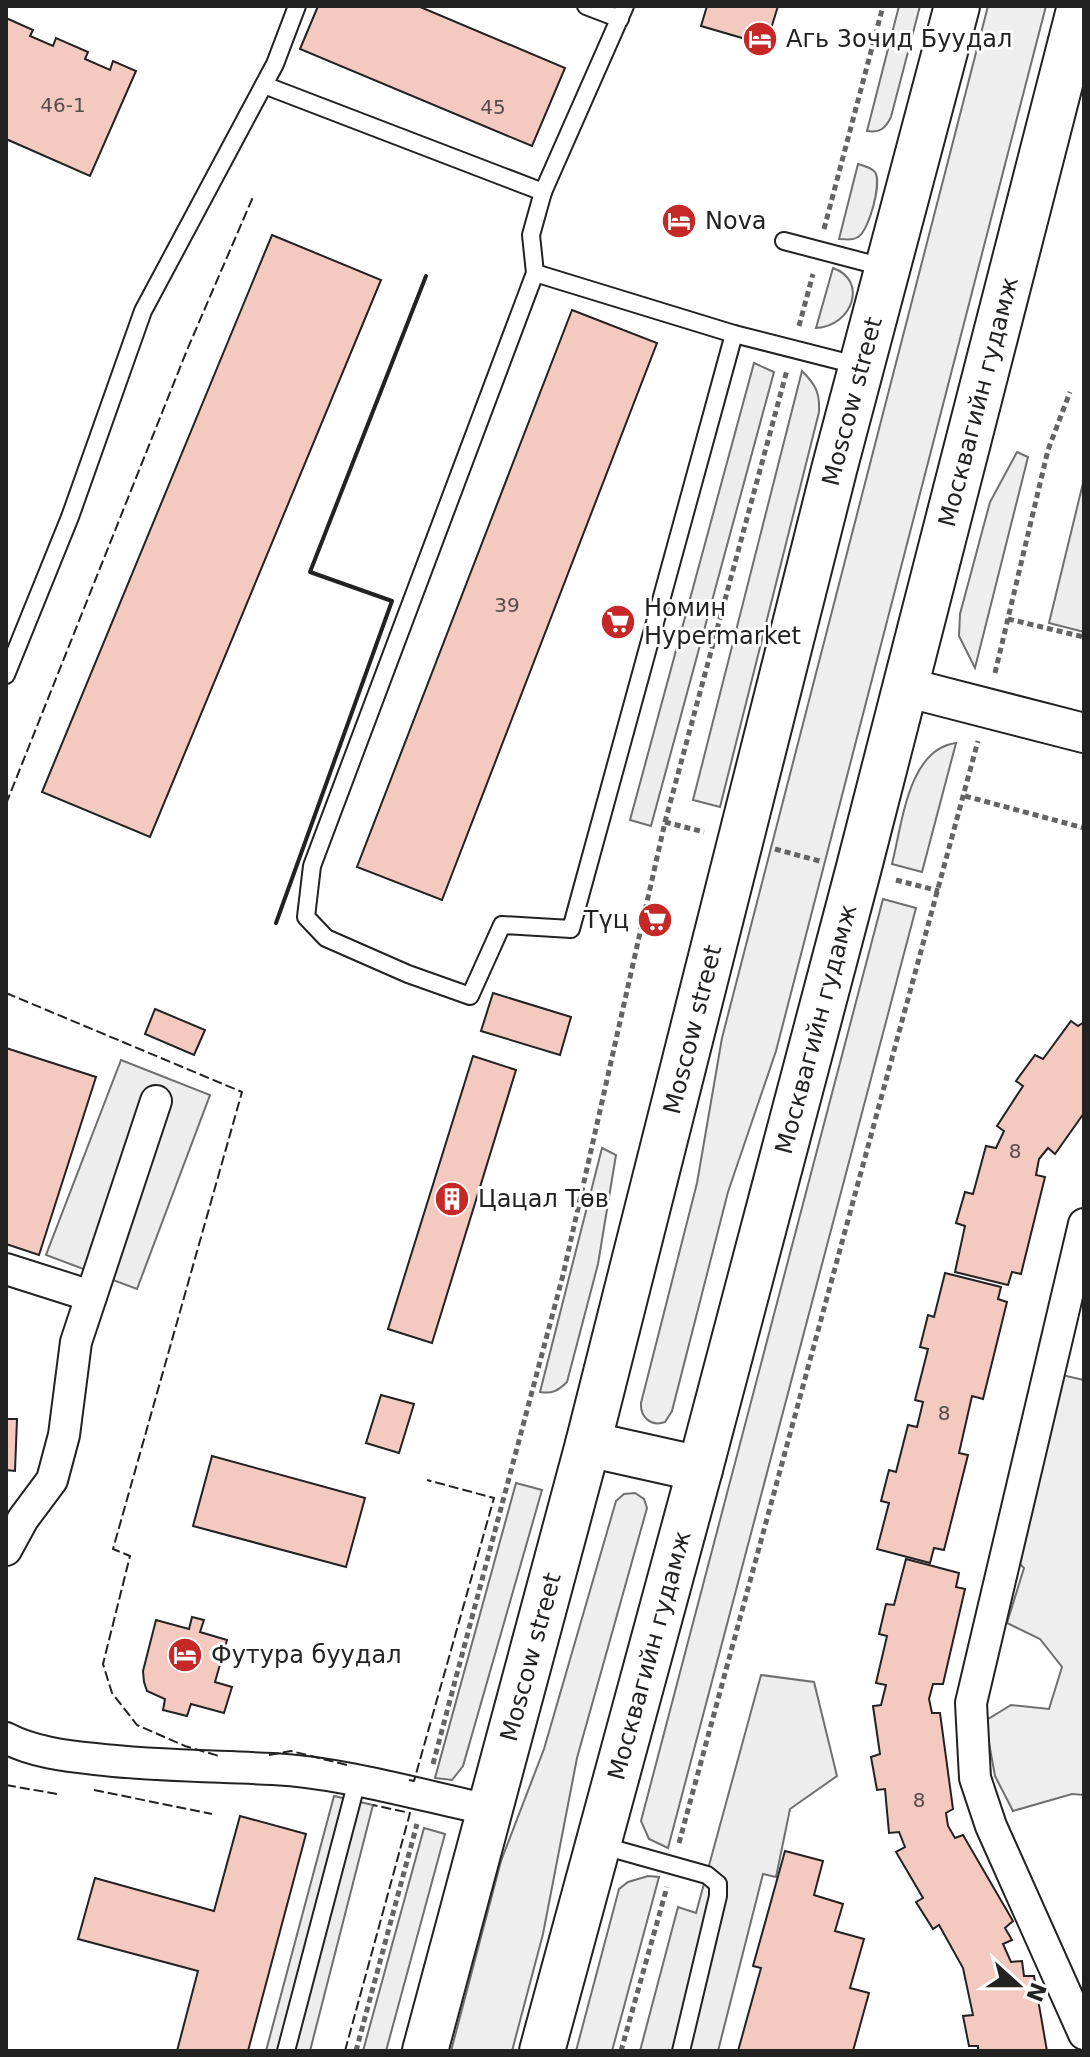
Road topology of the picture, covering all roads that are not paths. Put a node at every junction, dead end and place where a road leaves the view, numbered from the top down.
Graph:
1 (297, 6) edge
2 (586, 6) edge
3 (957, 6) edge
4 (1080, 6) edge
5 (622, 12) edge
6 (264, 85) junction
7 (543, 192) junction
8 (784, 241) dead end
9 (888, 269) junction
10 (535, 273) junction
11 (734, 334) junction
12 (862, 366) junction
13 (6, 675) edge
14 (905, 687) junction
15 (1084, 733) edge
16 (156, 1101) dead end
17 (1084, 1224) edge
18 (6, 1269) edge
19 (91, 1296) junction
20 (588, 1444) junction
21 (700, 1469) junction
22 (6, 1550) edge
23 (6, 1738) edge
24 (357, 1781) junction
25 (490, 1810) junction
26 (598, 1845) junction
27 (1084, 2034) edge
28 (286, 2051) edge
29 (425, 2051) edge
30 (542, 2051) edge
31 (681, 2051) edge

1 - 6 lane
2 - 5 lane
3 - 9 highway, Moscow street
4 - 14 highway, Москвагийн гудамж
5 - 7 lane
6 - 7 lane
6 - 13 lane
7 - 10 lane
8 - 9 lane
9 - 12 highway, Moscow street
10 - 11 lane
10 - 11 lane
11 - 12 lane
12 - 20 highway, Moscow street
14 - 15 street
14 - 21 highway, Москвагийн гудамж
16 - 19 street
17 - 27 street
18 - 19 street
19 - 22 street
20 - 21 highway
20 - 25 highway, Moscow street
21 - 26 highway, Москвагийн гудамж
23 - 24 street
24 - 25 street
24 - 28 lane
25 - 29 highway, Moscow street
26 - 30 highway, Москвагийн гудамж
26 - 31 lane

